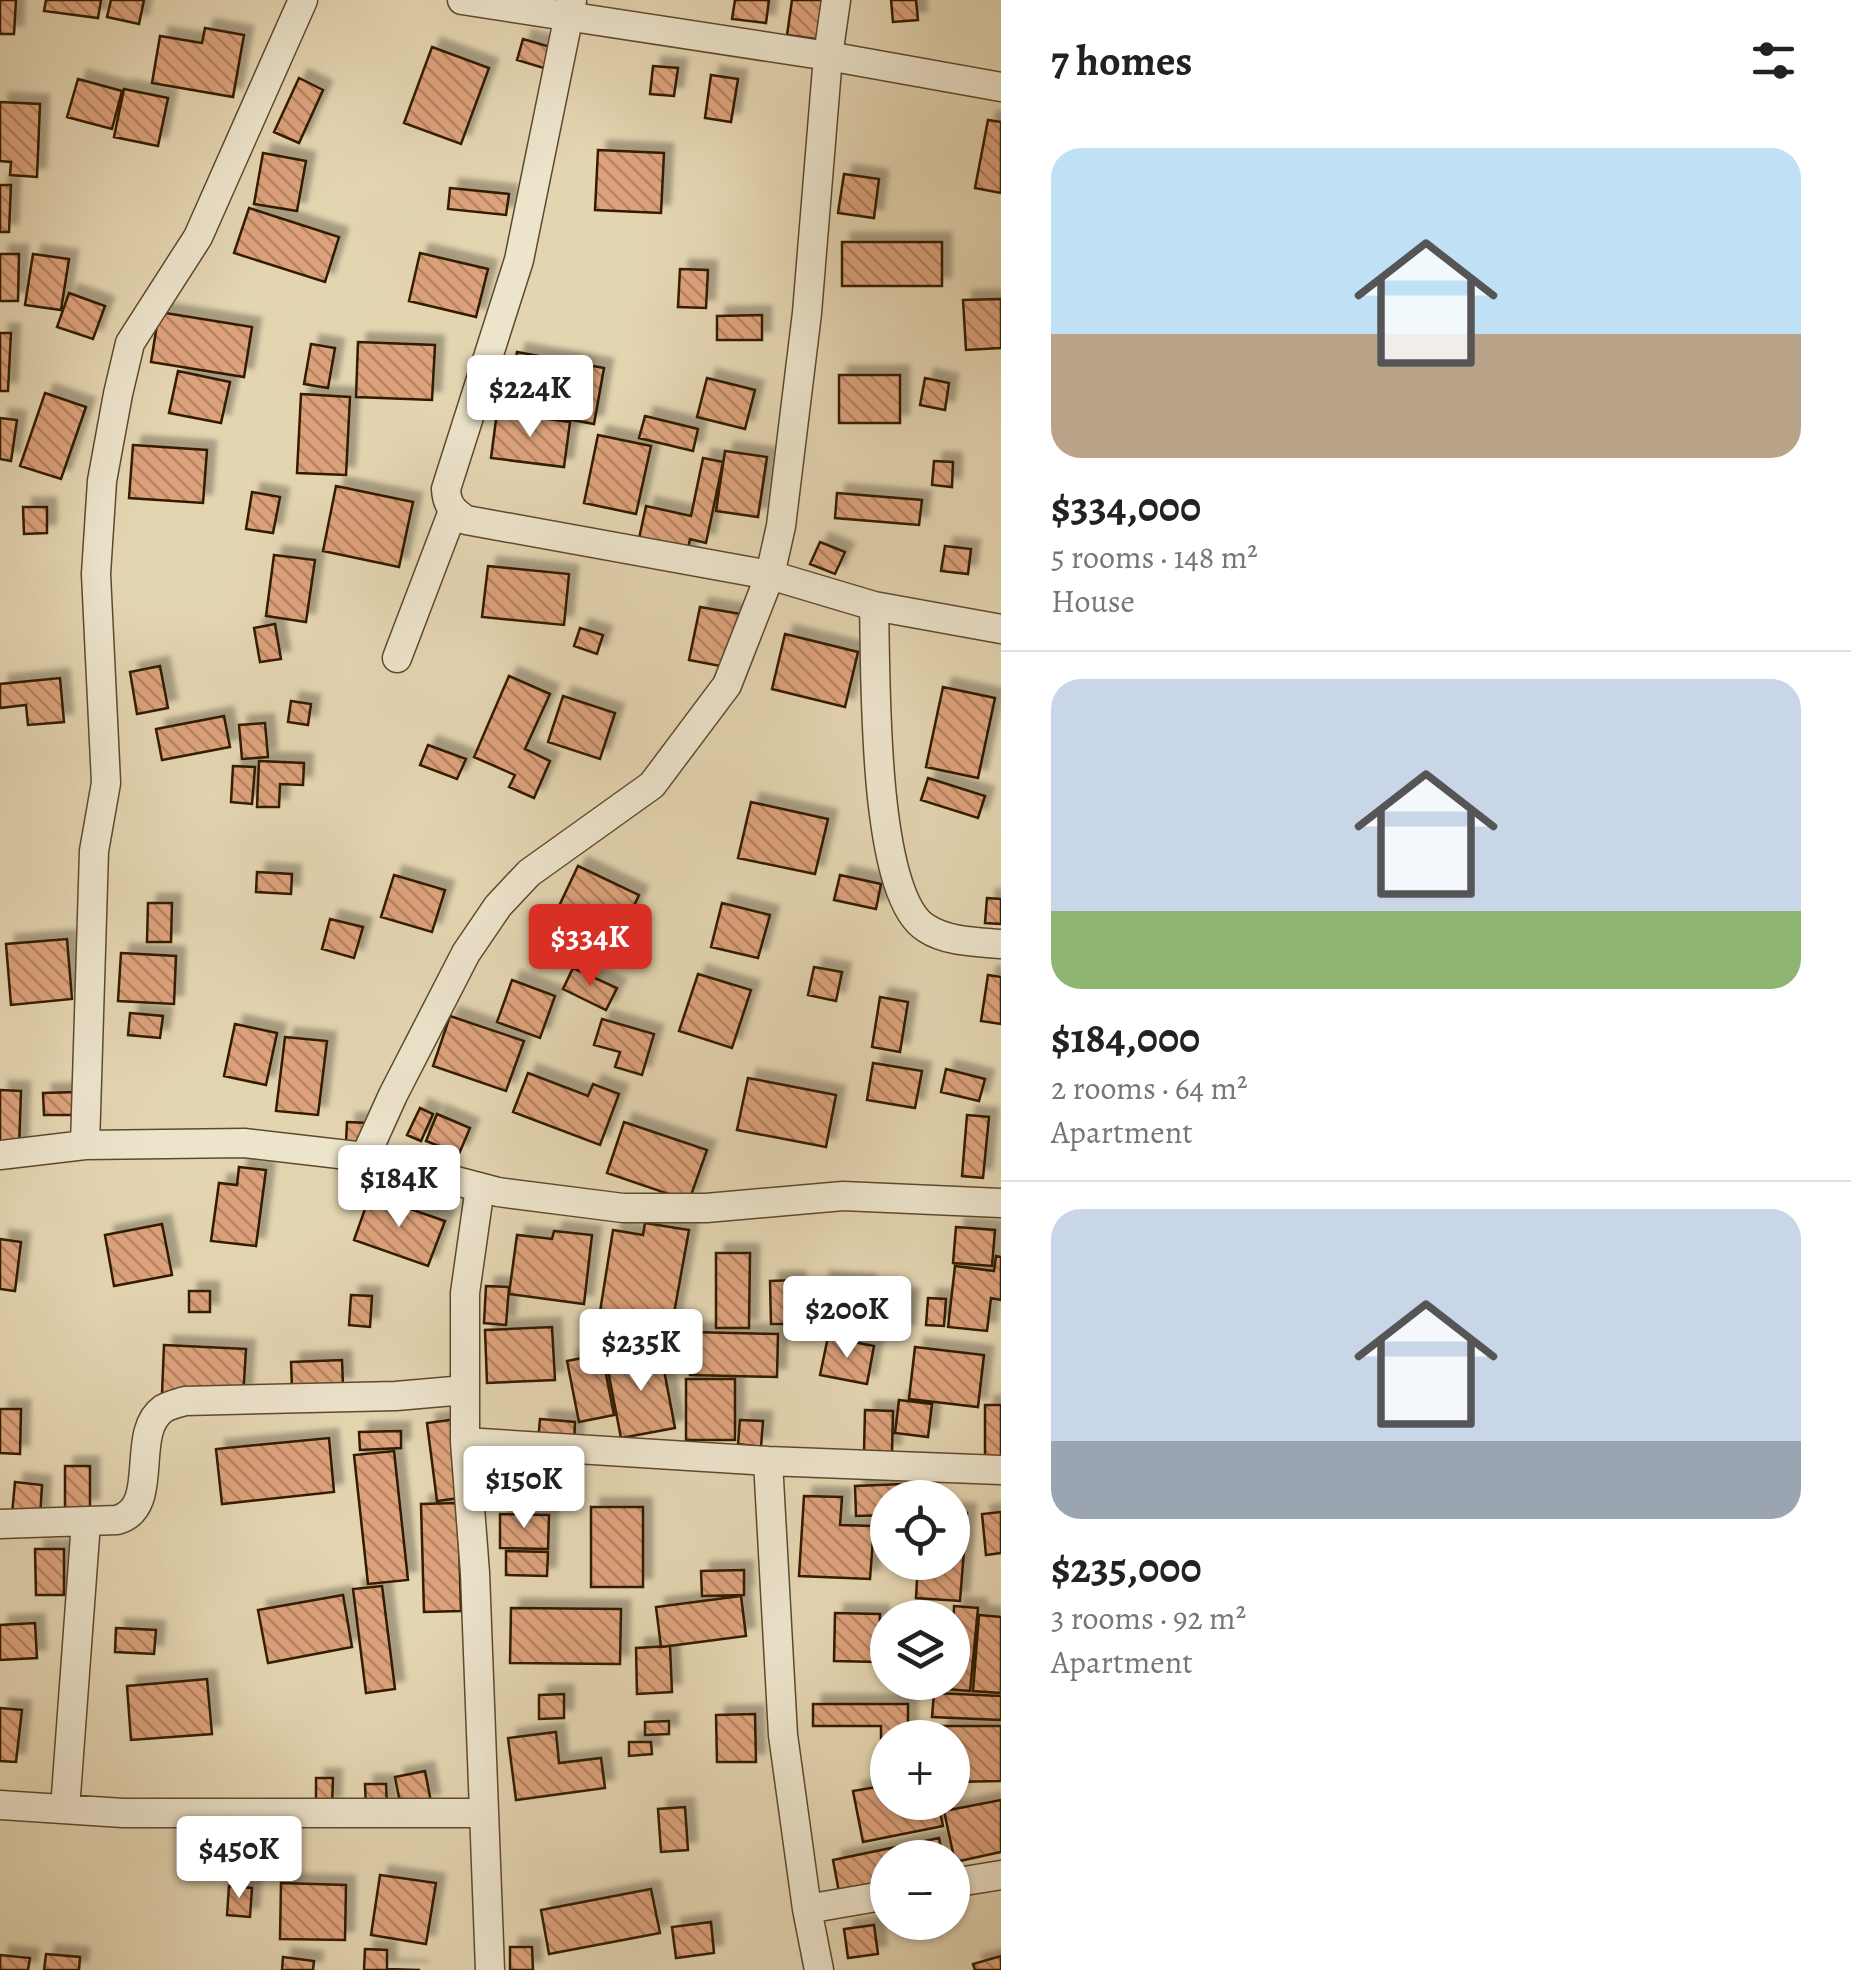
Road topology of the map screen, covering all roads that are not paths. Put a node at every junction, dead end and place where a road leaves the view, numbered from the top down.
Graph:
1 (304, 0) edge
2 (462, 0) edge
3 (836, 0) edge
4 (570, 8) edge
5 (828, 56) junction
6 (1001, 87) edge
7 (452, 511) junction
8 (770, 575) junction
9 (874, 606) junction
10 (1001, 629) edge
11 (397, 658) dead end
12 (1001, 944) edge
13 (85, 1145) junction
14 (0, 1154) edge
15 (365, 1157) junction
16 (480, 1187) junction
17 (1001, 1203) edge
18 (465, 1390) junction
19 (465, 1442) junction
20 (768, 1461) junction
21 (1001, 1470) edge
22 (86, 1522) junction
23 (0, 1524) edge
24 (0, 1805) edge
25 (65, 1809) junction
26 (482, 1813) junction
27 (1001, 1875) edge
28 (970, 1880) edge
29 (870, 1898) edge
30 (807, 1909) junction
31 (490, 1970) edge
32 (820, 1970) edge

1 - 13 street
2 - 4 street
3 - 5 street
4 - 5 street
4 - 7 street
5 - 6 street
5 - 8 street
7 - 8 street
7 - 11 street
8 - 9 street
8 - 15 street
9 - 10 street
9 - 12 street
13 - 14 street
13 - 15 street
15 - 16 street
16 - 17 street
16 - 18 street
18 - 19 street
18 - 22 street
19 - 20 street
19 - 26 street
20 - 21 street
20 - 30 street
22 - 23 street
22 - 25 street
24 - 25 street
25 - 26 street
26 - 31 street
27 - 28 street
29 - 30 street
30 - 32 street

